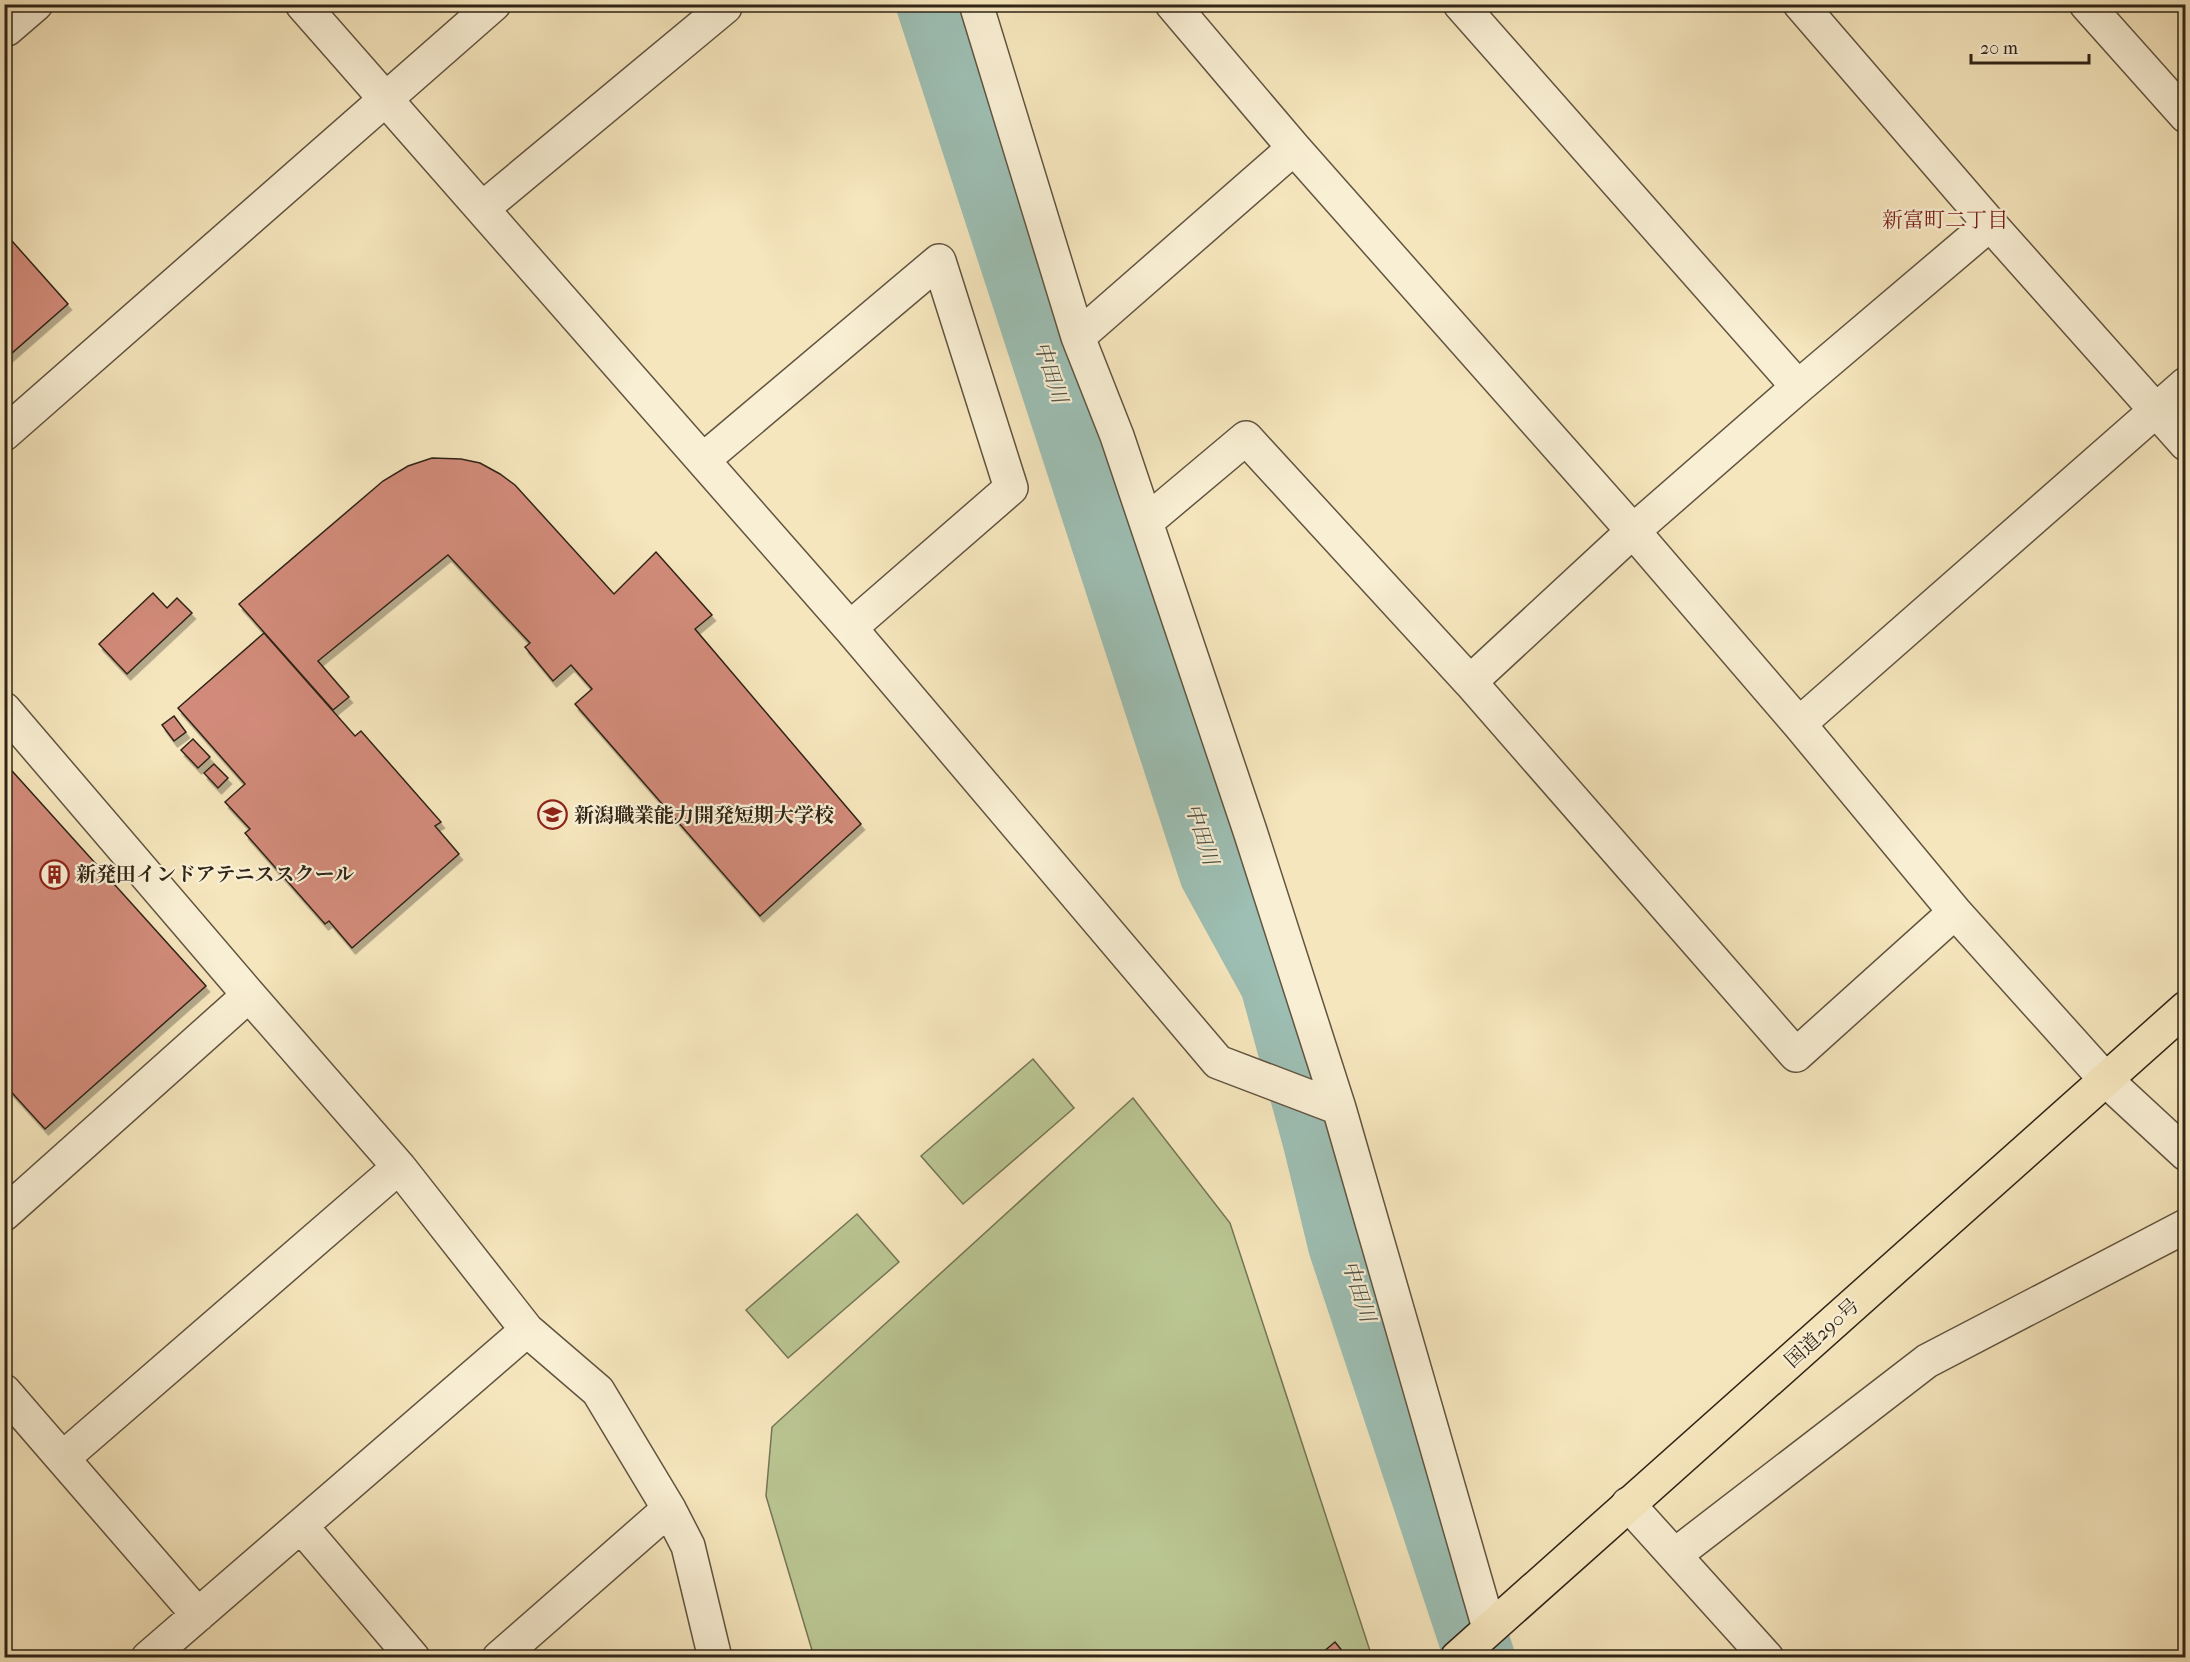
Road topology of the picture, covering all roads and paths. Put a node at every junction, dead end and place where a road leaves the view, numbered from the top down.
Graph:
1 (36, 4) edge
2 (302, 4) edge
3 (495, 4) edge
4 (723, 4) edge
5 (976, 4) edge
6 (1172, 4) edge
7 (1460, 4) edge
8 (1800, 4) edge
9 (2086, 4) edge
10 (4, 27) edge
11 (387, 99) junction
12 (2186, 116) edge
13 (1294, 148) junction
14 (483, 208) junction
15 (1990, 224) junction
16 (1078, 337) junction
17 (2186, 384) edge
18 (1798, 387) junction
19 (2156, 411) junction
20 (4, 434) edge
21 (2186, 444) edge
22 (703, 460) junction
23 (1146, 522) junction
24 (1634, 531) junction
25 (850, 628) junction
26 (1470, 682) junction
27 (4, 709) edge
28 (1799, 723) junction
29 (1955, 912) junction
30 (249, 995) junction
31 (2186, 1008) edge
32 (2106, 1080) junction
33 (1340, 1108) junction
34 (2186, 1154) edge
35 (399, 1167) junction
36 (4, 1214) edge
37 (2186, 1226) edge
38 (527, 1330) junction
39 (4, 1391) edge
40 (63, 1458) junction
41 (1628, 1504) junction
42 (669, 1509) junction
43 (301, 1526) junction
44 (1676, 1555) junction
45 (198, 1615) junction
46 (1489, 1628) junction
47 (148, 1658) edge
48 (413, 1658) edge
49 (499, 1658) edge
50 (715, 1658) edge
51 (1458, 1658) edge
52 (1767, 1658) edge

1 - 10 street
2 - 11 street
3 - 11 street
4 - 14 street
5 - 16 street
6 - 13 street
7 - 18 street
8 - 15 street
9 - 12 street
11 - 14 street
11 - 20 street
13 - 16 street
13 - 24 street
14 - 22 street
15 - 18 street
15 - 19 street
16 - 23 street
17 - 19 street
18 - 24 street
19 - 21 street
19 - 28 street
22 - 25 street
22 - 25 street
23 - 26 street
23 - 33 street
24 - 26 street
24 - 28 street
25 - 33 street
26 - 29 street
27 - 30 street
28 - 29 street
29 - 32 street
30 - 35 street
30 - 36 street
31 - 32 highway, 国道290号
32 - 34 street
32 - 41 highway, 国道290号
33 - 46 street
35 - 38 street
35 - 40 street
37 - 44 street
38 - 42 street
38 - 43 street
39 - 40 street
40 - 45 street
41 - 44 street
41 - 46 highway, 国道290号
42 - 49 street
42 - 50 street
43 - 45 street
43 - 48 street
44 - 52 street
45 - 47 street
46 - 51 highway, 国道290号

